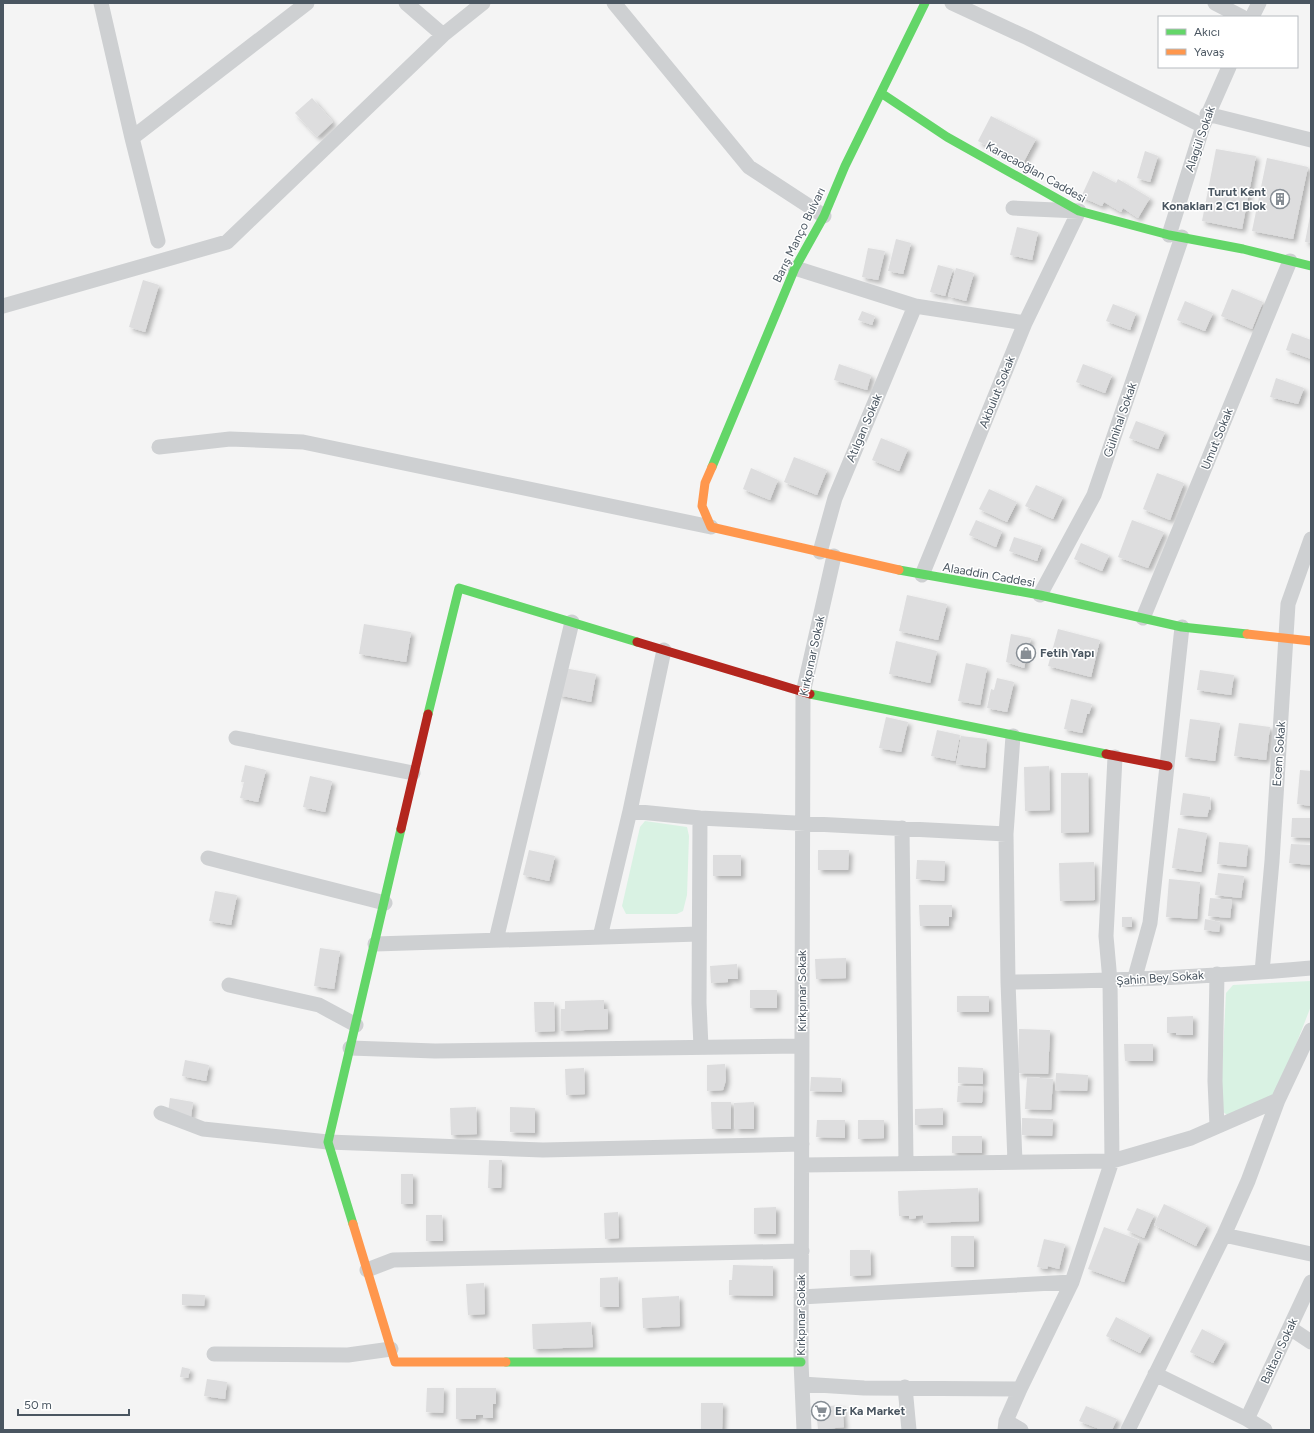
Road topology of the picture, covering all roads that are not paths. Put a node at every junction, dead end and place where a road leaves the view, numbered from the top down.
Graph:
1 (102, 3) edge
2 (307, 3) edge
3 (406, 3) edge
4 (483, 3) edge
5 (614, 3) edge
6 (925, 3) edge
7 (952, 3) edge
8 (1215, 3) edge
9 (1259, 3) edge
10 (1240, 16) edge
11 (1252, 16) edge
12 (444, 34) junction
13 (1229, 68) edge
14 (881, 93) junction
15 (1205, 120) junction
16 (132, 138) junction
17 (1311, 140) edge
18 (1013, 208) dead end
19 (1079, 211) junction
20 (824, 216) junction
21 (1176, 236) junction
22 (158, 241) dead end
23 (1290, 261) junction
24 (1311, 266) edge
25 (795, 268) junction
26 (3, 306) edge
27 (915, 306) junction
28 (1026, 323) junction
29 (158, 447) dead end
30 (711, 527) junction
31 (1311, 540) edge
32 (827, 554) junction
33 (922, 575) junction
34 (1040, 595) junction
35 (1143, 618) junction
36 (572, 622) junction
37 (1182, 627) junction
38 (1287, 639) junction
39 (1311, 641) edge
40 (664, 650) junction
41 (803, 692) junction
42 (1013, 736) junction
43 (236, 738) dead end
44 (1115, 756) junction
45 (1168, 766) junction
46 (413, 773) junction
47 (630, 811) junction
48 (700, 818) junction
49 (802, 822) junction
50 (902, 828) junction
51 (1006, 834) junction
52 (208, 858) dead end
53 (384, 903) junction
54 (699, 934) junction
55 (600, 937) junction
56 (496, 940) junction
57 (375, 944) junction
58 (1311, 968) edge
59 (1262, 972) junction
60 (1217, 974) junction
61 (1136, 978) junction
62 (1110, 981) junction
63 (1008, 982) junction
64 (229, 985) dead end
65 (356, 1025) junction
66 (1311, 1030) edge
67 (802, 1046) junction
68 (701, 1047) junction
69 (350, 1048) junction
70 (1278, 1100) junction
71 (161, 1112) dead end
72 (1217, 1126) junction
73 (328, 1142) junction
74 (802, 1144) junction
75 (1112, 1161) junction
76 (1016, 1162) junction
77 (906, 1163) junction
78 (803, 1165) junction
79 (1224, 1235) junction
80 (802, 1251) junction
81 (1311, 1254) edge
82 (367, 1270) junction
83 (1072, 1282) junction
84 (1311, 1282) edge
85 (801, 1297) junction
86 (1290, 1328) junction
87 (1311, 1342) edge
88 (391, 1349) junction
89 (214, 1354) dead end
90 (801, 1362) junction
91 (1156, 1374) junction
92 (802, 1384) junction
93 (905, 1387) junction
94 (1020, 1388) junction
95 (1247, 1419) junction
96 (1005, 1426) edge
97 (804, 1430) edge
98 (909, 1430) edge
99 (1022, 1430) edge
100 (1128, 1430) edge
101 (1265, 1430) edge

1 - 16 street
2 - 16 street
3 - 12 street
4 - 12 street
5 - 20 street
6 - 14 street, Barış Manço Bulvarı
7 - 15 street
8 - 10 street
9 - 11 street
12 - 26 street
13 - 15 street, Alagül Sokak
14 - 19 street, Karacaoğlan Caddesi
14 - 20 street, Barış Manço Bulvarı
15 - 17 street
15 - 21 street, Alagül Sokak
16 - 22 street
18 - 19 street
19 - 21 street, Karacaoğlan Caddesi
19 - 28 street, Akbulut Sokak
20 - 25 street, Barış Manço Bulvarı
21 - 23 street, Karacaoğlan Caddesi
21 - 34 street, Gülnihal Sokak
23 - 24 street, Karacaoğlan Caddesi
23 - 35 street, Umut Sokak
25 - 27 street
25 - 30 street, Barış Manço Bulvarı
27 - 28 street
27 - 32 street, Atılgan Sokak
28 - 33 street, Akbulut Sokak
29 - 30 street
30 - 32 street, Alaaddin Caddesi
31 - 38 street, Ecem Sokak
32 - 33 street, Alaaddin Caddesi
32 - 41 street, Kırkpınar Sokak
33 - 34 street, Alaaddin Caddesi
34 - 35 street, Alaaddin Caddesi
35 - 37 street, Alaaddin Caddesi
36 - 40 street
36 - 46 street
36 - 56 street
37 - 38 street, Alaaddin Caddesi
37 - 45 street
38 - 39 street, Alaaddin Caddesi
38 - 59 street, Ecem Sokak
40 - 41 street
40 - 47 street
41 - 42 street
41 - 49 street, Kırkpınar Sokak
42 - 44 street
42 - 51 street
43 - 46 street
44 - 45 street
44 - 62 street
45 - 61 street
46 - 53 street
47 - 48 street
47 - 55 street
48 - 49 street
48 - 54 street
49 - 50 street
49 - 67 street, Kırkpınar Sokak
50 - 51 street
50 - 77 street
51 - 63 street
52 - 53 street
53 - 57 street
54 - 55 street
54 - 68 street
55 - 56 street
56 - 57 street
57 - 65 street
58 - 59 street, Şahin Bey Sokak
59 - 60 street, Şahin Bey Sokak
60 - 61 street, Şahin Bey Sokak
60 - 72 street
61 - 62 street, Şahin Bey Sokak
62 - 63 street, Şahin Bey Sokak
62 - 75 street
63 - 76 street
64 - 65 street
65 - 69 street
66 - 70 street
67 - 68 street
67 - 74 street, Kırkpınar Sokak
68 - 69 street
69 - 73 street
70 - 72 street
70 - 79 street
71 - 73 street
72 - 75 street
73 - 74 street
73 - 82 street
74 - 78 street, Kırkpınar Sokak
75 - 76 street
75 - 83 street
76 - 77 street
77 - 78 street
78 - 80 street, Kırkpınar Sokak
79 - 81 street
79 - 91 street
80 - 82 street
80 - 85 street, Kırkpınar Sokak
82 - 88 street
83 - 85 street
83 - 94 street
84 - 86 street, Baltacı Sokak
85 - 90 street, Kırkpınar Sokak
86 - 87 street
86 - 95 street, Baltacı Sokak
88 - 89 street
88 - 90 street
90 - 92 street, Kırkpınar Sokak
91 - 95 street
91 - 100 street
92 - 93 street
92 - 97 street, Kırkpınar Sokak
93 - 94 street
93 - 98 street
94 - 96 street
95 - 101 street
96 - 99 street

